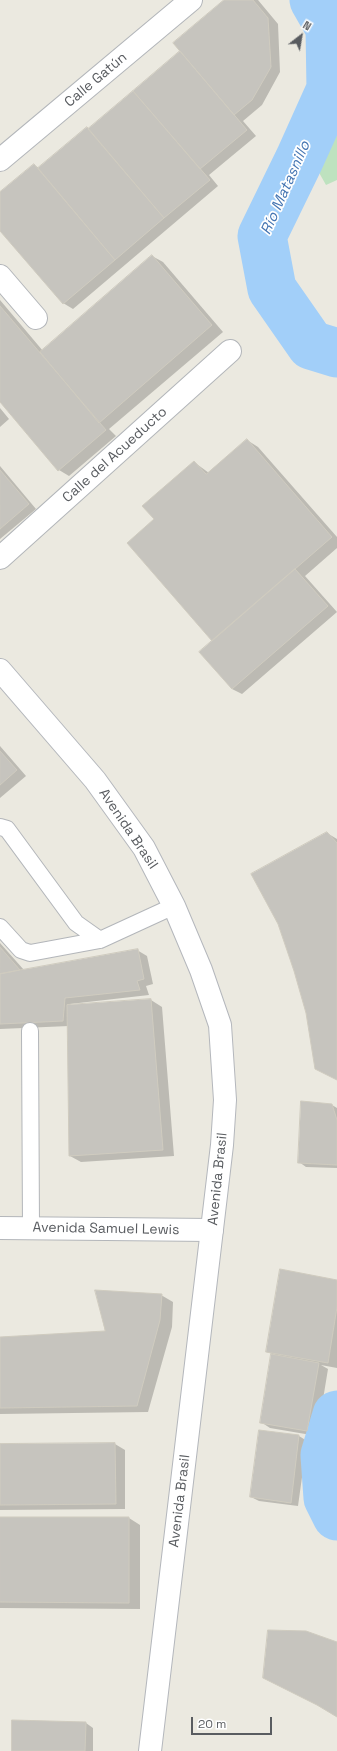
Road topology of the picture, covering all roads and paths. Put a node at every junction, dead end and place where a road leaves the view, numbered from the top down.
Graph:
1 (191, 0) edge
2 (0, 160) edge
3 (0, 276) edge
4 (36, 318) dead end
5 (230, 351) dead end
6 (0, 558) edge
7 (0, 670) edge
8 (0, 827) edge
9 (174, 906) junction
10 (0, 927) edge
11 (100, 940) junction
12 (30, 1031) dead end
13 (0, 1228) edge
14 (30, 1228) junction
15 (212, 1230) junction
16 (150, 1751) edge

1 - 2 main road, Calle Gatún
3 - 4 main road
5 - 6 main road, Calle del Acueducto
7 - 9 main road, Avenida Brasil
8 - 11 lane
9 - 11 lane
9 - 15 main road, Avenida Brasil
10 - 11 lane
12 - 14 lane
13 - 14 main road, Avenida Samuel Lewis
14 - 15 main road, Avenida Samuel Lewis
15 - 16 main road, Avenida Brasil

